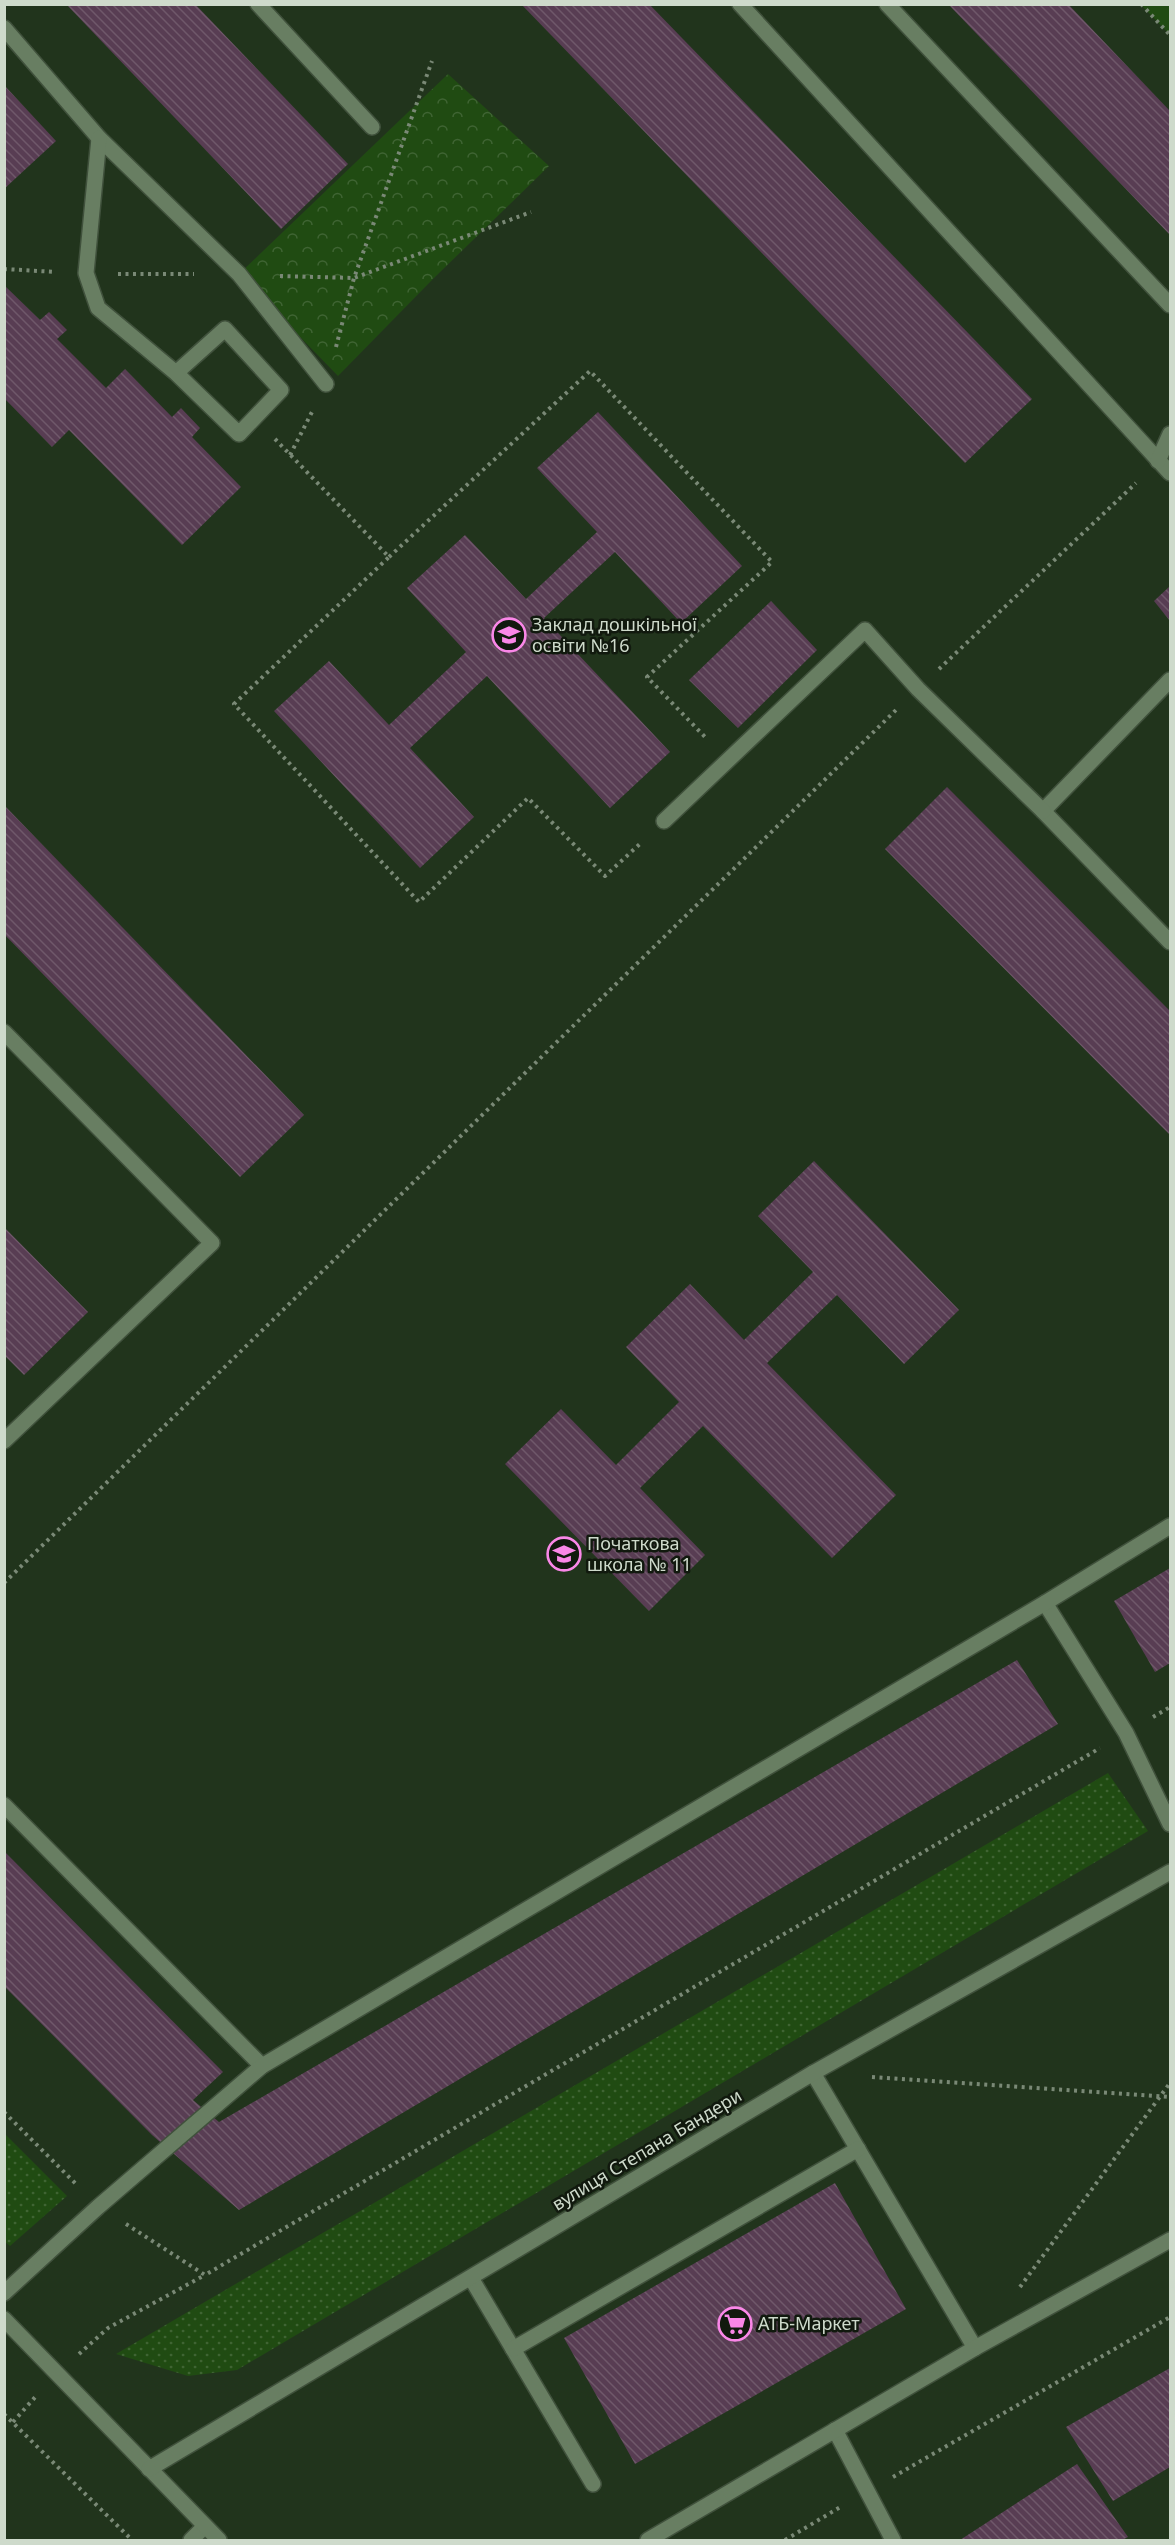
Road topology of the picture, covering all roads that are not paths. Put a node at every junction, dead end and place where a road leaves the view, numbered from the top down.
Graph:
1 (258, 4) edge
2 (740, 4) edge
3 (887, 4) edge
4 (4, 28) edge
5 (372, 127) dead end
6 (99, 138) junction
7 (1170, 305) edge
8 (176, 374) junction
9 (326, 384) road end
10 (1170, 434) edge
11 (1158, 462) junction
12 (1170, 473) edge
13 (1170, 680) edge
14 (1043, 811) junction
15 (664, 821) road end
16 (1170, 942) edge
17 (4, 1032) edge
18 (4, 1441) edge
19 (1170, 1526) edge
20 (1045, 1603) junction
21 (4, 1805) edge
22 (1170, 1824) edge
23 (1170, 1872) edge
24 (262, 2066) junction
25 (813, 2073) junction
26 (858, 2149) junction
27 (1170, 2240) edge
28 (471, 2278) junction
29 (4, 2293) edge
30 (4, 2319) edge
31 (975, 2348) junction
32 (513, 2349) junction
33 (835, 2430) junction
34 (149, 2469) junction
35 (594, 2484) dead end
36 (205, 2526) junction
37 (191, 2541) edge
38 (219, 2541) edge
39 (648, 2541) edge
40 (893, 2541) edge

1 - 5 street
2 - 11 street
3 - 7 street
4 - 6 street
6 - 8 street
6 - 9 street
8 - 8 street
10 - 11 street
11 - 12 street
13 - 14 street
14 - 15 street
14 - 16 street
17 - 18 street
19 - 20 street
20 - 22 street
20 - 24 street
21 - 24 street
23 - 25 street, вулиця Степана Бандери
24 - 29 street
25 - 26 street
25 - 28 street, вулиця Степана Бандери
26 - 31 street
26 - 32 street
27 - 31 street
28 - 32 street
28 - 34 street, вулиця Степана Бандери
30 - 34 street
31 - 33 street
32 - 35 street
33 - 39 street
33 - 40 street
34 - 36 street
36 - 37 street
36 - 38 street

